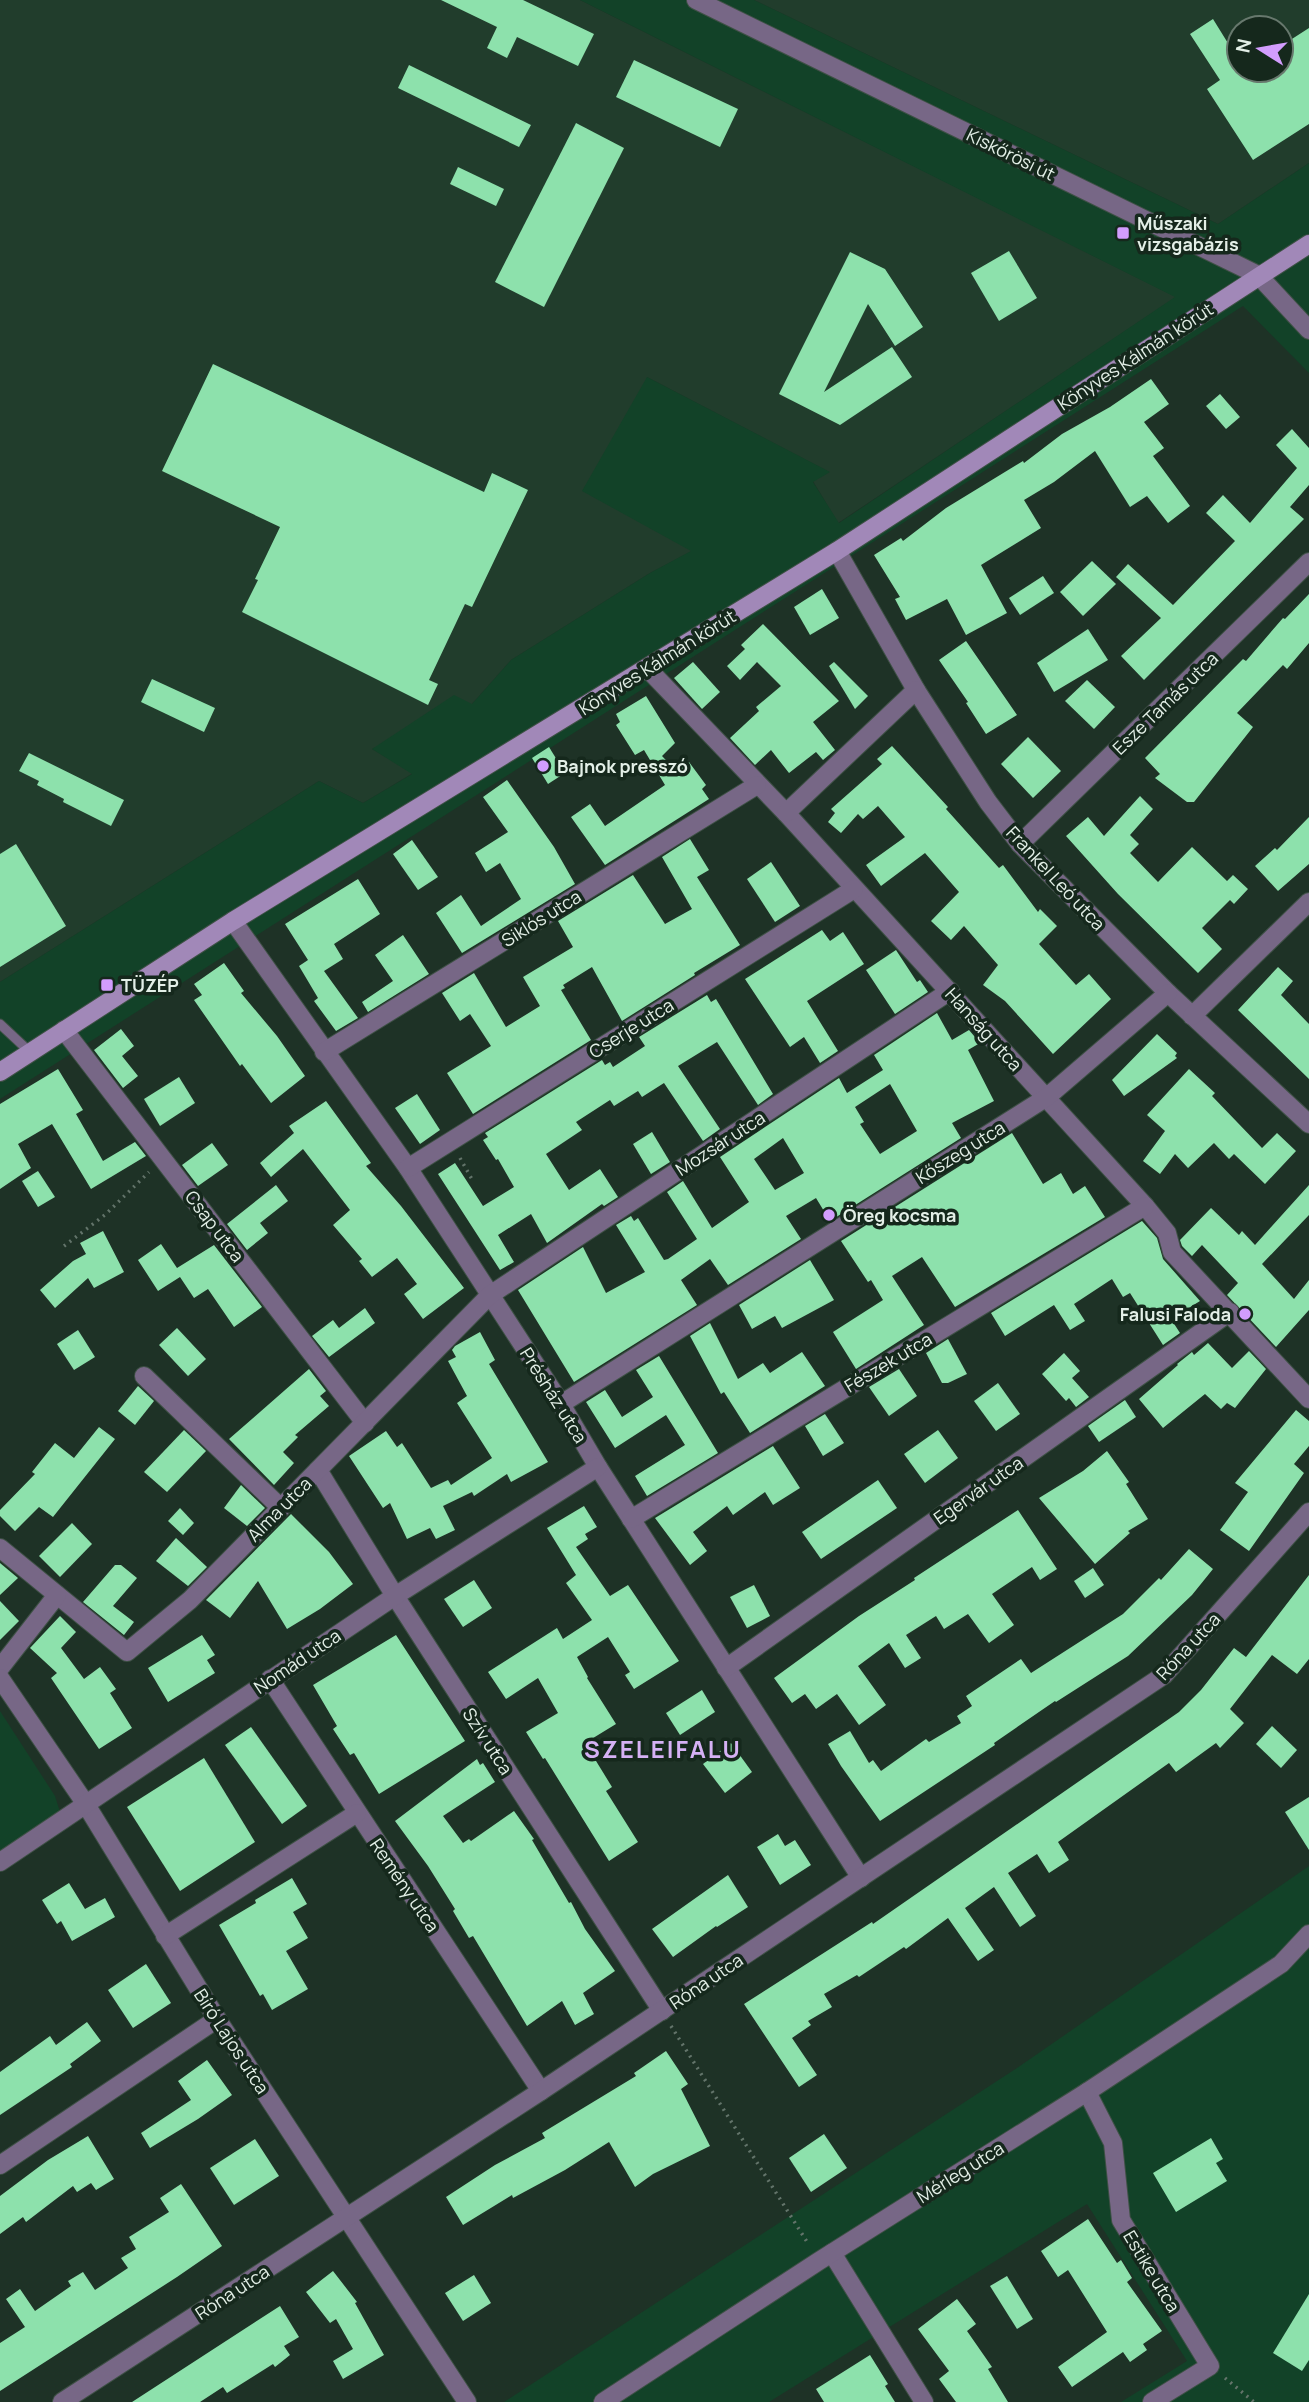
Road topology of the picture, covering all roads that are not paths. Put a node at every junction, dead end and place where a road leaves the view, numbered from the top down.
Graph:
1 (696, 0) edge
2 (1309, 244) edge
3 (1258, 275) junction
4 (1309, 330) edge
5 (837, 551) junction
6 (1309, 562) edge
7 (647, 668) junction
8 (915, 690) junction
9 (757, 785) junction
10 (786, 813) junction
11 (1020, 844) junction
12 (854, 889) junction
13 (1309, 902) edge
14 (233, 921) junction
15 (950, 991) junction
16 (1168, 993) junction
17 (1192, 1016) junction
18 (0, 1024) edge
19 (65, 1030) junction
20 (324, 1052) junction
21 (31, 1053) junction
22 (0, 1072) edge
23 (1047, 1097) junction
24 (1309, 1124) edge
25 (408, 1168) junction
26 (1145, 1206) junction
27 (490, 1295) junction
28 (1230, 1312) junction
29 (144, 1376) dead end
30 (1309, 1399) edge
31 (561, 1404) junction
32 (365, 1423) junction
33 (598, 1467) junction
34 (318, 1470) junction
35 (281, 1508) junction
36 (1309, 1512) edge
37 (631, 1519) junction
38 (0, 1548) edge
39 (57, 1595) junction
40 (395, 1596) junction
41 (0, 1668) edge
42 (726, 1668) junction
43 (0, 1678) edge
44 (270, 1679) junction
45 (85, 1803) junction
46 (357, 1813) junction
47 (0, 1862) edge
48 (860, 1878) junction
49 (1309, 1934) edge
50 (165, 1936) junction
51 (662, 2011) junction
52 (217, 2019) junction
53 (541, 2091) junction
54 (1087, 2092) junction
55 (0, 2165) edge
56 (346, 2219) junction
57 (825, 2257) junction
58 (612, 2400) edge
59 (62, 2402) edge
60 (467, 2402) edge
61 (925, 2402) edge
62 (1152, 2402) edge

1 - 3 street, Kiskőrösi út
2 - 3 street, Könyves Kálmán körút
3 - 4 street, Kiskőrösi út
3 - 5 street, Könyves Kálmán körút
5 - 7 street, Könyves Kálmán körút
5 - 8 street, Frankel Leó utca
6 - 11 street, Esze Tamás utca
7 - 9 street, Hanság utca
7 - 14 street, Könyves Kálmán körút
8 - 10 street
8 - 11 street, Frankel Leó utca
9 - 10 street, Hanság utca
9 - 20 street, Siklós utca
10 - 12 street, Hanság utca
11 - 16 street, Frankel Leó utca
12 - 15 street, Hanság utca
12 - 25 street, Cserje utca
13 - 17 street
14 - 19 street, Könyves Kálmán körút
14 - 20 street, Présház utca
15 - 23 street, Hanság utca
15 - 27 street, Mozsár utca
16 - 17 street, Frankel Leó utca
16 - 23 street, Kőszeg utca
17 - 24 street, Frankel Leó utca
18 - 21 lane
19 - 21 street, Könyves Kálmán körút
19 - 32 street, Csap utca
20 - 25 street, Présház utca
21 - 22 street, Könyves Kálmán körút
23 - 26 street, Hanság utca
23 - 31 street, Kőszeg utca
25 - 27 street, Présház utca
26 - 28 street, Hanság utca
26 - 37 street, Fészek utca
27 - 31 street, Présház utca
27 - 32 street, Alma utca
28 - 30 street, Hanság utca
28 - 42 street, Egervár utca
29 - 35 street
31 - 33 street, Présház utca
32 - 34 street, Alma utca
33 - 37 street, Présház utca
33 - 40 street, Nomád utca
34 - 35 street, Alma utca
34 - 40 street, Szív utca
35 - 39 street, Alma utca
36 - 48 street, Róna utca
37 - 42 street, Présház utca
38 - 39 street, Alma utca
39 - 41 street
40 - 44 street, Nomád utca
40 - 51 street, Szív utca
42 - 48 street, Présház utca
43 - 45 street, Bíró Lajos utca
44 - 45 street, Nomád utca
44 - 46 street, Remény utca
45 - 47 street, Nomád utca
45 - 50 street, Bíró Lajos utca
46 - 50 street
46 - 53 street, Remény utca
48 - 51 street, Róna utca
49 - 54 street, Mérleg utca
50 - 52 street, Bíró Lajos utca
51 - 53 street, Róna utca
52 - 55 street
52 - 56 street, Bíró Lajos utca
53 - 56 street, Róna utca
54 - 57 street, Mérleg utca
54 - 62 street, Estike utca
56 - 59 street, Róna utca
56 - 60 street, Bíró Lajos utca
57 - 58 street, Mérleg utca
57 - 61 street

